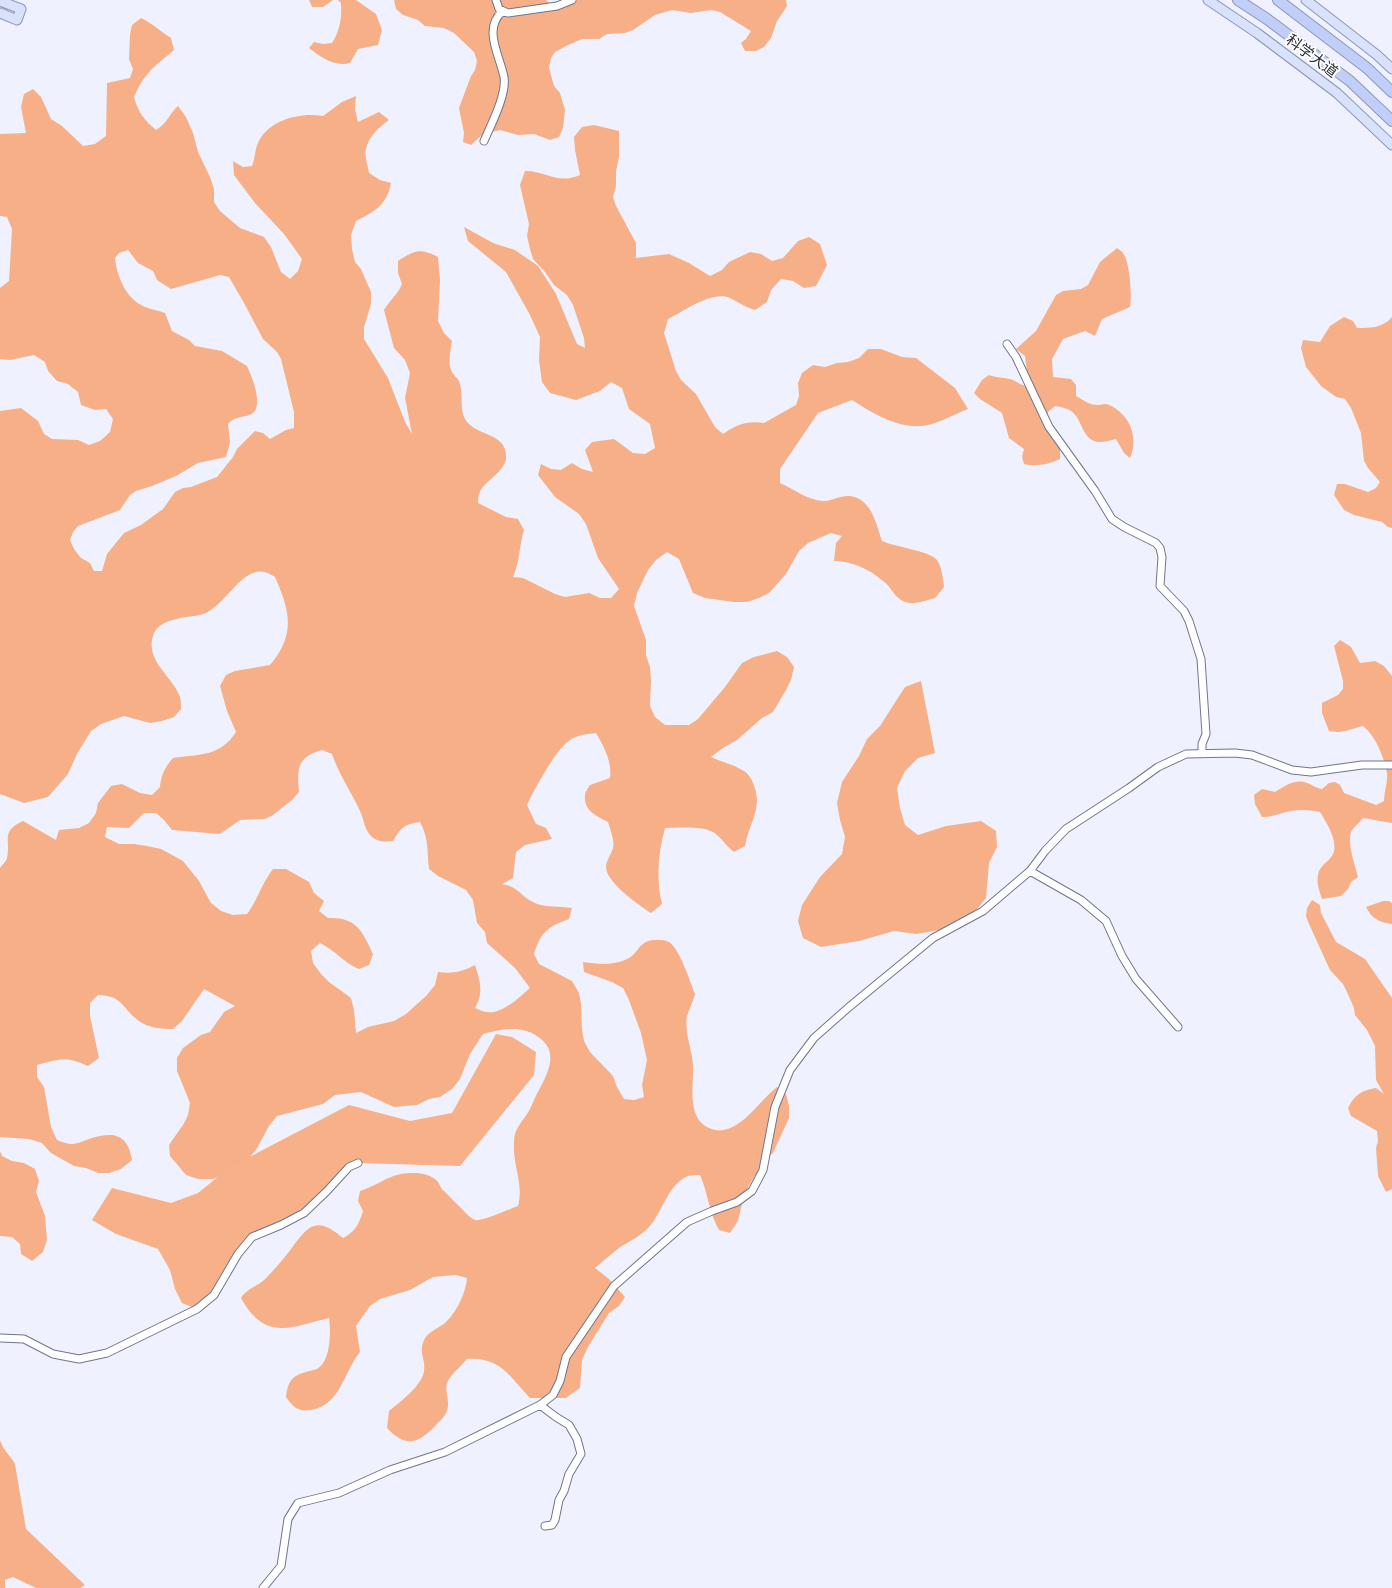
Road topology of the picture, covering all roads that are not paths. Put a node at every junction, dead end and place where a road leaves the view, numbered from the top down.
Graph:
1 (496, 0) edge
2 (572, 0) edge
3 (1208, 0) edge
4 (1238, 0) edge
5 (1278, 0) edge
6 (1306, 0) edge
7 (0, 1) edge
8 (503, 11) junction
9 (0, 13) edge
10 (1392, 69) edge
11 (1392, 92) edge
12 (1392, 121) edge
13 (484, 141) dead end
14 (1392, 145) edge
15 (1007, 344) dead end
16 (1202, 753) junction
17 (1392, 765) edge
18 (1030, 871) junction
19 (1178, 1027) dead end
20 (358, 1163) dead end
21 (0, 1338) edge
22 (540, 1404) junction
23 (545, 1526) dead end
24 (263, 1588) edge

1 - 8 street
2 - 8 street
3 - 14 main road, 科学大道
4 - 12 highway, 科学大道
5 - 11 highway, 科学大道
6 - 10 main road
7 - 9 main road
8 - 13 street
15 - 16 street
16 - 17 street
16 - 18 street
18 - 19 street
18 - 22 street
20 - 21 street
22 - 23 street
22 - 24 street

